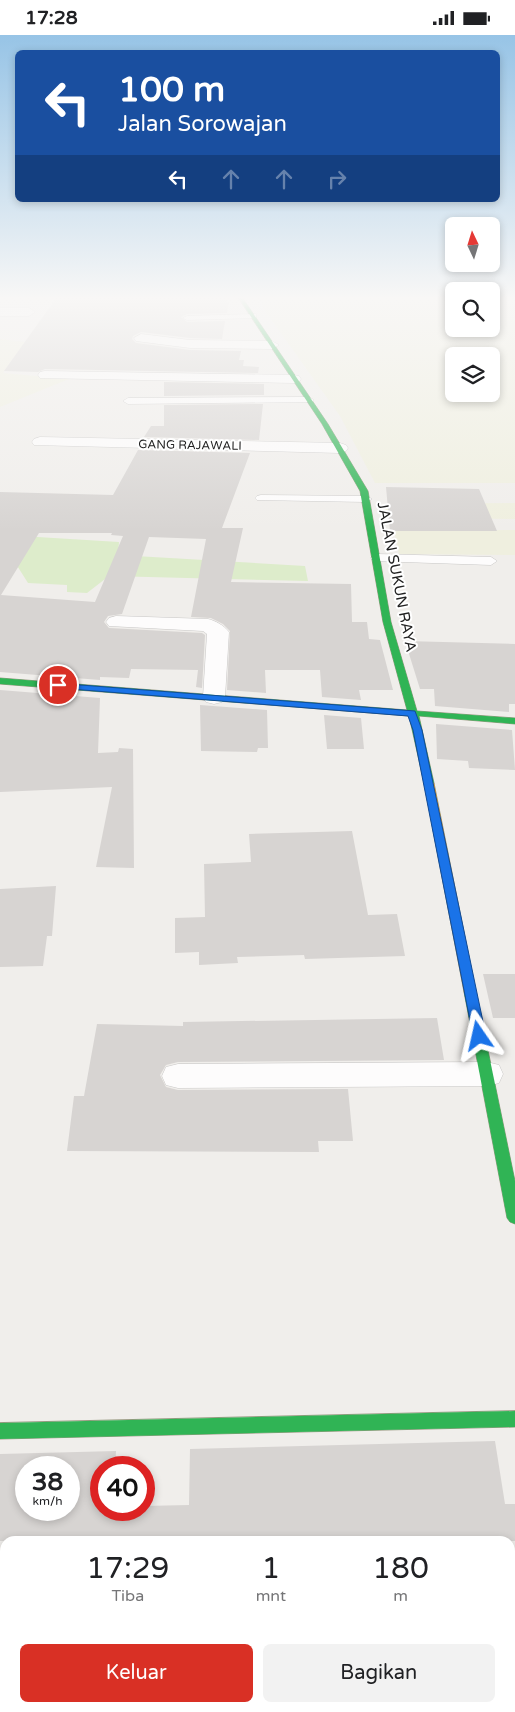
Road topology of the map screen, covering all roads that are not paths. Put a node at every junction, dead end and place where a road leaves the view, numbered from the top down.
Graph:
1 (61, 375) edge
2 (292, 375) edge
3 (294, 379) junction
4 (310, 400) junction
5 (128, 401) dead end
6 (40, 442) dead end
7 (340, 448) junction
8 (261, 497) dead end
9 (366, 499) junction
10 (377, 558) junction
11 (491, 561) dead end
12 (116, 622) dead end
13 (0, 681) edge
14 (214, 697) junction
15 (411, 713) junction
16 (515, 721) edge
17 (487, 1074) junction
18 (178, 1076) dead end
19 (515, 1218) edge
20 (515, 1419) edge
21 (0, 1431) edge

1 - 3 street
2 - 3 street, JALAN SUKUN RAYA
3 - 4 street, JALAN SUKUN RAYA
4 - 5 lane
4 - 7 street, JALAN SUKUN RAYA
6 - 7 street, GANG RAJAWALI
7 - 9 street, JALAN SUKUN RAYA
8 - 9 lane
9 - 10 street, JALAN SUKUN RAYA
10 - 11 lane
10 - 15 street, JALAN SUKUN RAYA
12 - 14 street
13 - 14 street
14 - 15 street
15 - 16 street
15 - 17 street, JALAN SUKUN RAYA
17 - 18 street
17 - 19 street, JALAN SUKUN RAYA
20 - 21 street

